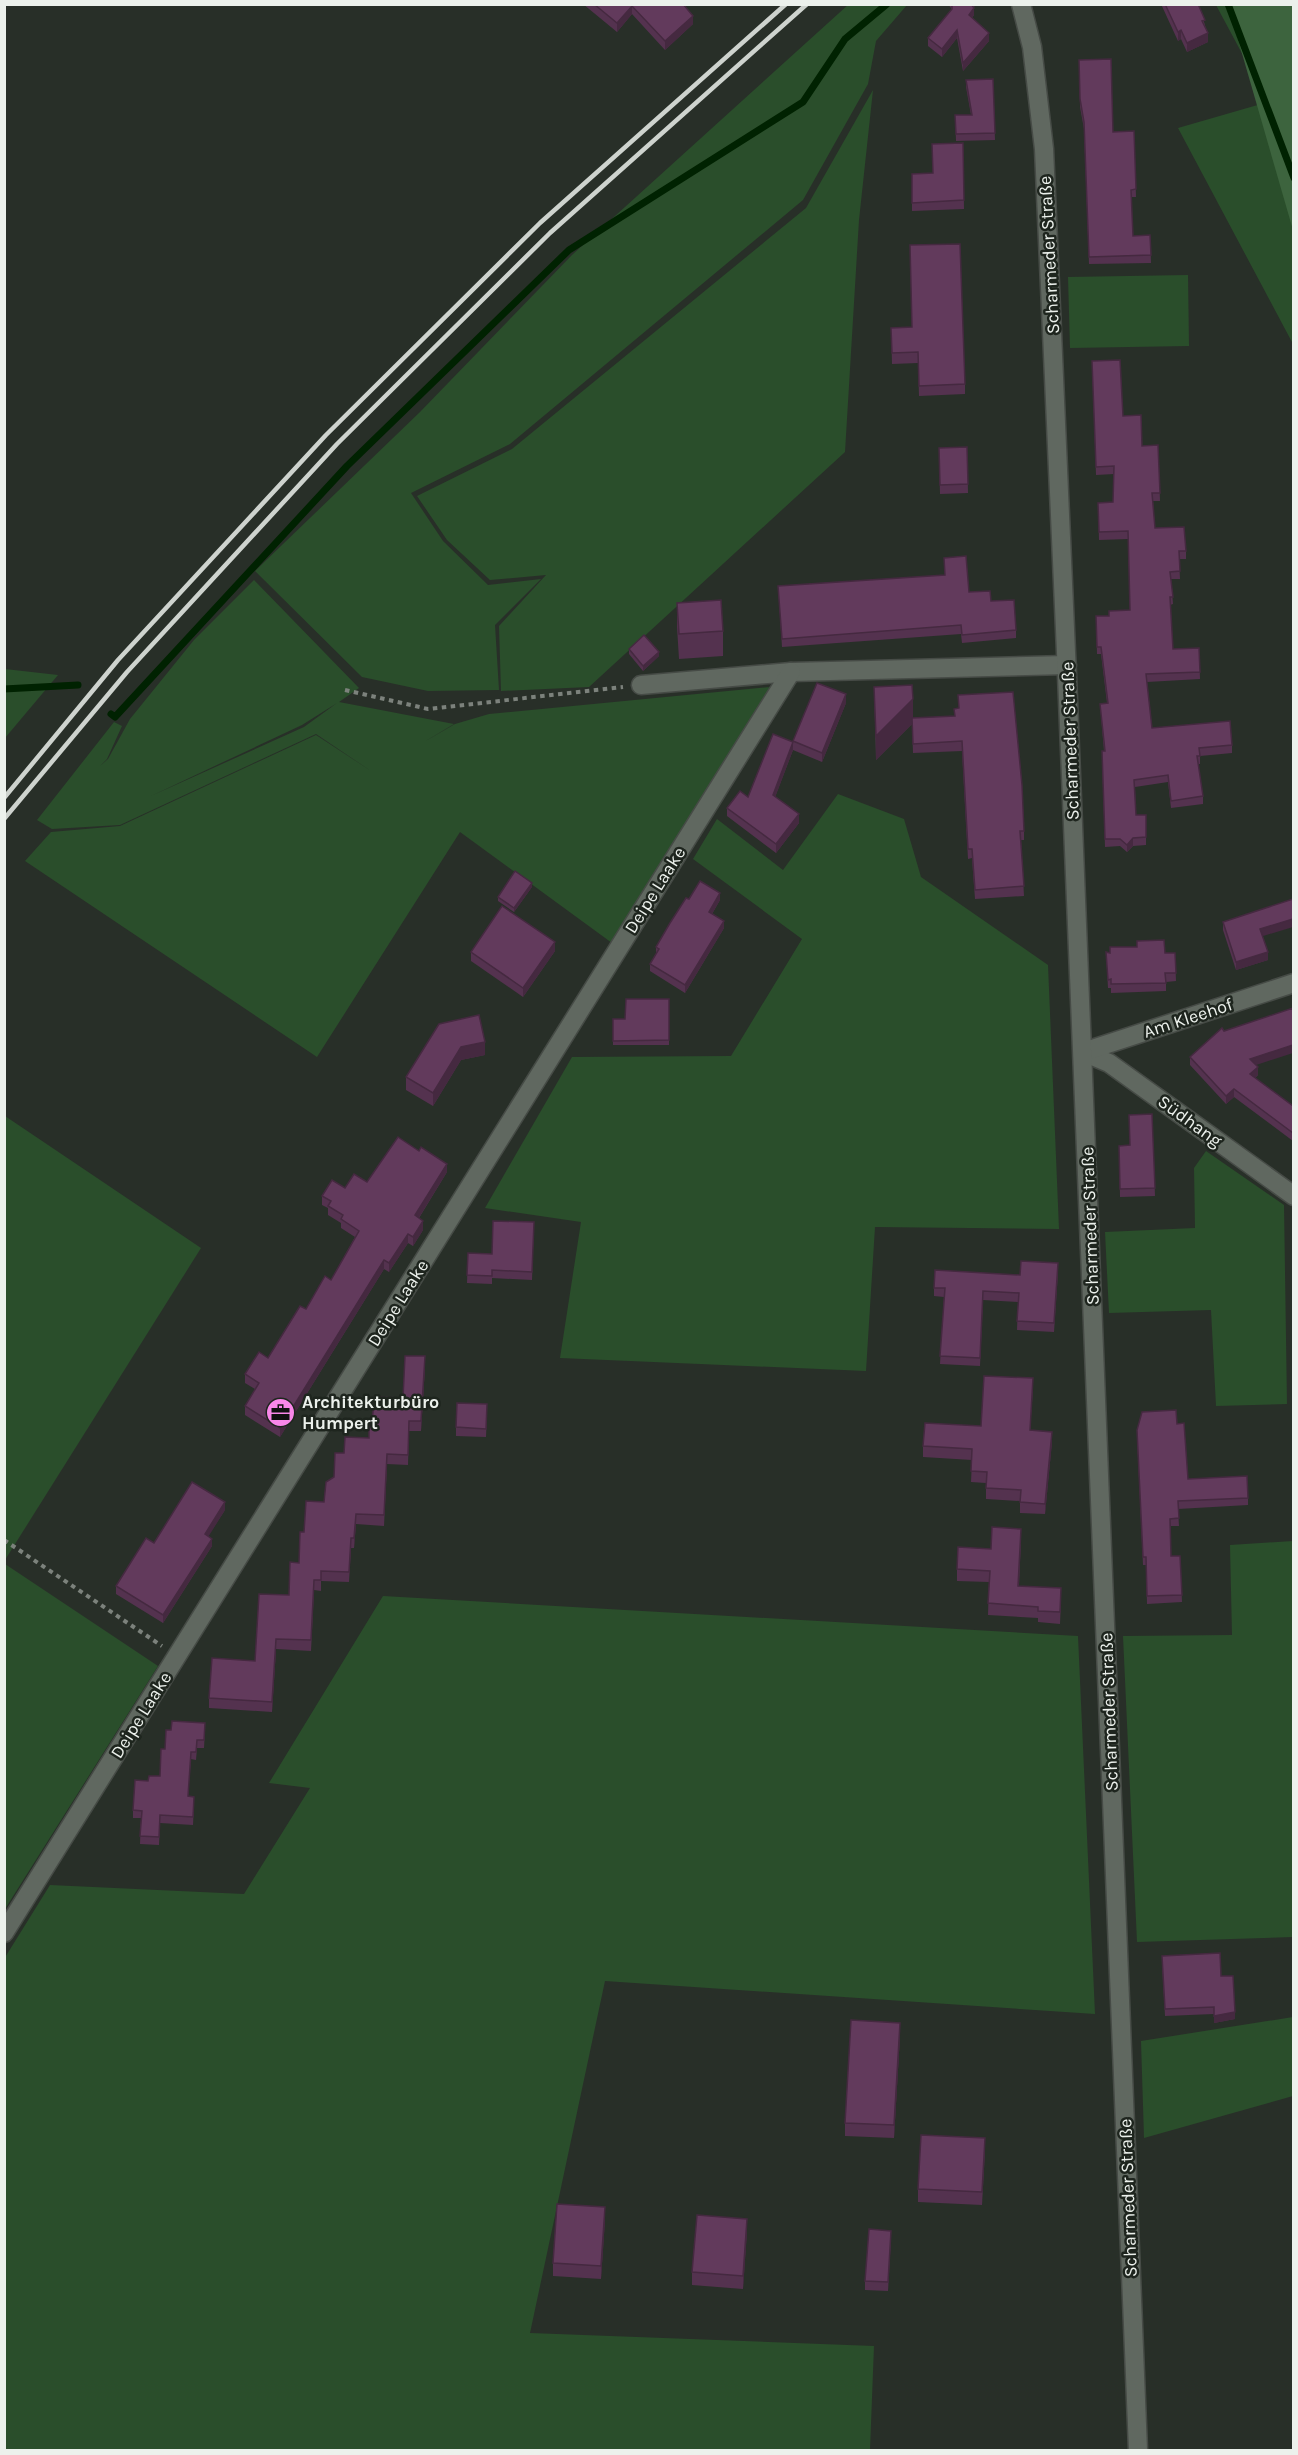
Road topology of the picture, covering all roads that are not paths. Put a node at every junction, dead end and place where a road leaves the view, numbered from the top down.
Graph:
1 (1021, 4) edge
2 (1067, 665) junction
3 (791, 672) junction
4 (642, 685) road end
5 (1293, 983) edge
6 (1083, 1052) junction
7 (1293, 1196) edge
8 (4, 1934) edge
9 (1138, 2451) edge

1 - 2 street, Scharmeder Straße
2 - 3 street
2 - 6 street, Scharmeder Straße
3 - 4 street
3 - 8 street, Deipe Laake
5 - 6 street, Am Kleehof
6 - 7 street, Südhang
6 - 9 street, Scharmeder Straße

